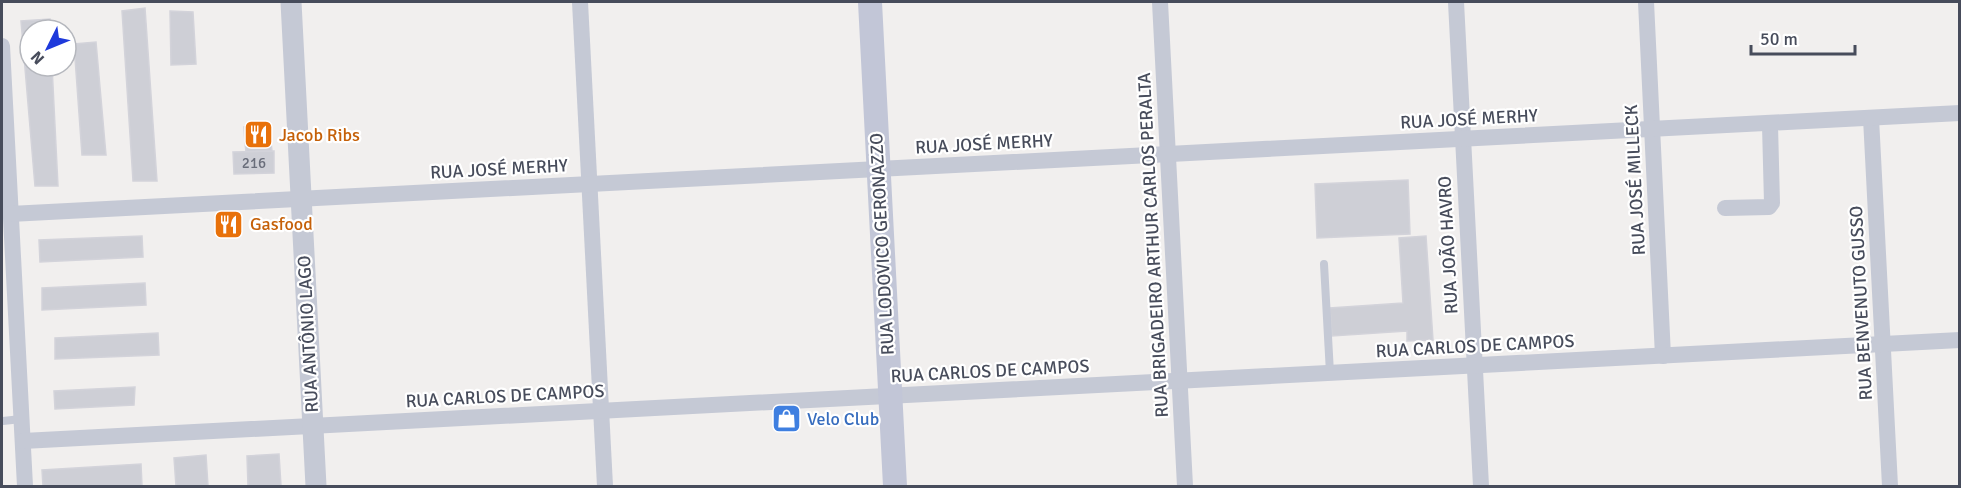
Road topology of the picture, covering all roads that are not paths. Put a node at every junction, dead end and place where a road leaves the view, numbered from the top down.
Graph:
1 (291, 2) edge
2 (580, 2) edge
3 (870, 2) edge
4 (1160, 2) edge
5 (1456, 2) edge
6 (1646, 2) edge
7 (2, 46) edge
8 (1959, 114) edge
9 (1871, 118) junction
10 (1770, 125) junction
11 (1652, 129) junction
12 (1462, 140) junction
13 (1168, 154) junction
14 (879, 169) junction
15 (590, 184) junction
16 (5, 191) edge
17 (301, 199) junction
18 (1725, 208) dead end
19 (10, 214) junction
20 (1324, 264) dead end
21 (1959, 340) edge
22 (1883, 344) junction
23 (1663, 356) junction
24 (1475, 366) junction
25 (1330, 373) junction
26 (1179, 381) junction
27 (890, 396) junction
28 (601, 411) junction
29 (21, 419) junction
30 (3, 421) edge
31 (312, 426) junction
32 (23, 441) junction
33 (25, 486) edge
34 (315, 486) edge
35 (605, 486) edge
36 (895, 486) edge
37 (1185, 486) edge
38 (1481, 486) edge
39 (1890, 486) edge

1 - 17 street, RUA ANTÔNIO LAGO
2 - 15 street
3 - 14 main road, RUA LODOVICO GERONAZZO
4 - 13 street, RUA BRIGADEIRO ARTHUR CARLOS PERALTA
5 - 12 street, RUA JOÃO HAVRO
6 - 11 street, RUA JOSÉ MILLECK
7 - 16 street
8 - 9 street, RUA JOSÉ MERHY
9 - 10 street, RUA JOSÉ MERHY
9 - 22 street, RUA BENVENUTO GUSSO
10 - 11 street, RUA JOSÉ MERHY
10 - 18 street
11 - 12 street, RUA JOSÉ MERHY
11 - 23 street, RUA JOSÉ MILLECK
12 - 13 street, RUA JOSÉ MERHY
12 - 24 street, RUA JOÃO HAVRO
13 - 14 street, RUA JOSÉ MERHY
13 - 26 street, RUA BRIGADEIRO ARTHUR CARLOS PERALTA
14 - 15 street, RUA JOSÉ MERHY
14 - 27 main road, RUA LODOVICO GERONAZZO
15 - 17 street, RUA JOSÉ MERHY
15 - 28 street
16 - 19 street
17 - 19 street, RUA JOSÉ MERHY
17 - 31 street, RUA ANTÔNIO LAGO
19 - 29 street
20 - 25 lane
21 - 22 street, RUA CARLOS DE CAMPOS
22 - 23 street, RUA CARLOS DE CAMPOS
22 - 39 street, RUA BENVENUTO GUSSO
23 - 24 street, RUA CARLOS DE CAMPOS
24 - 25 street, RUA CARLOS DE CAMPOS
24 - 38 street, RUA JOÃO HAVRO
25 - 26 street, RUA CARLOS DE CAMPOS
26 - 27 street, RUA CARLOS DE CAMPOS
26 - 37 street, RUA BRIGADEIRO ARTHUR CARLOS PERALTA
27 - 28 street, RUA CARLOS DE CAMPOS
27 - 36 main road, RUA LODOVICO GERONAZZO
28 - 31 street, RUA CARLOS DE CAMPOS
28 - 35 street
29 - 30 lane
29 - 32 street
31 - 32 street, RUA CARLOS DE CAMPOS
31 - 34 street, RUA ANTÔNIO LAGO
32 - 33 street

